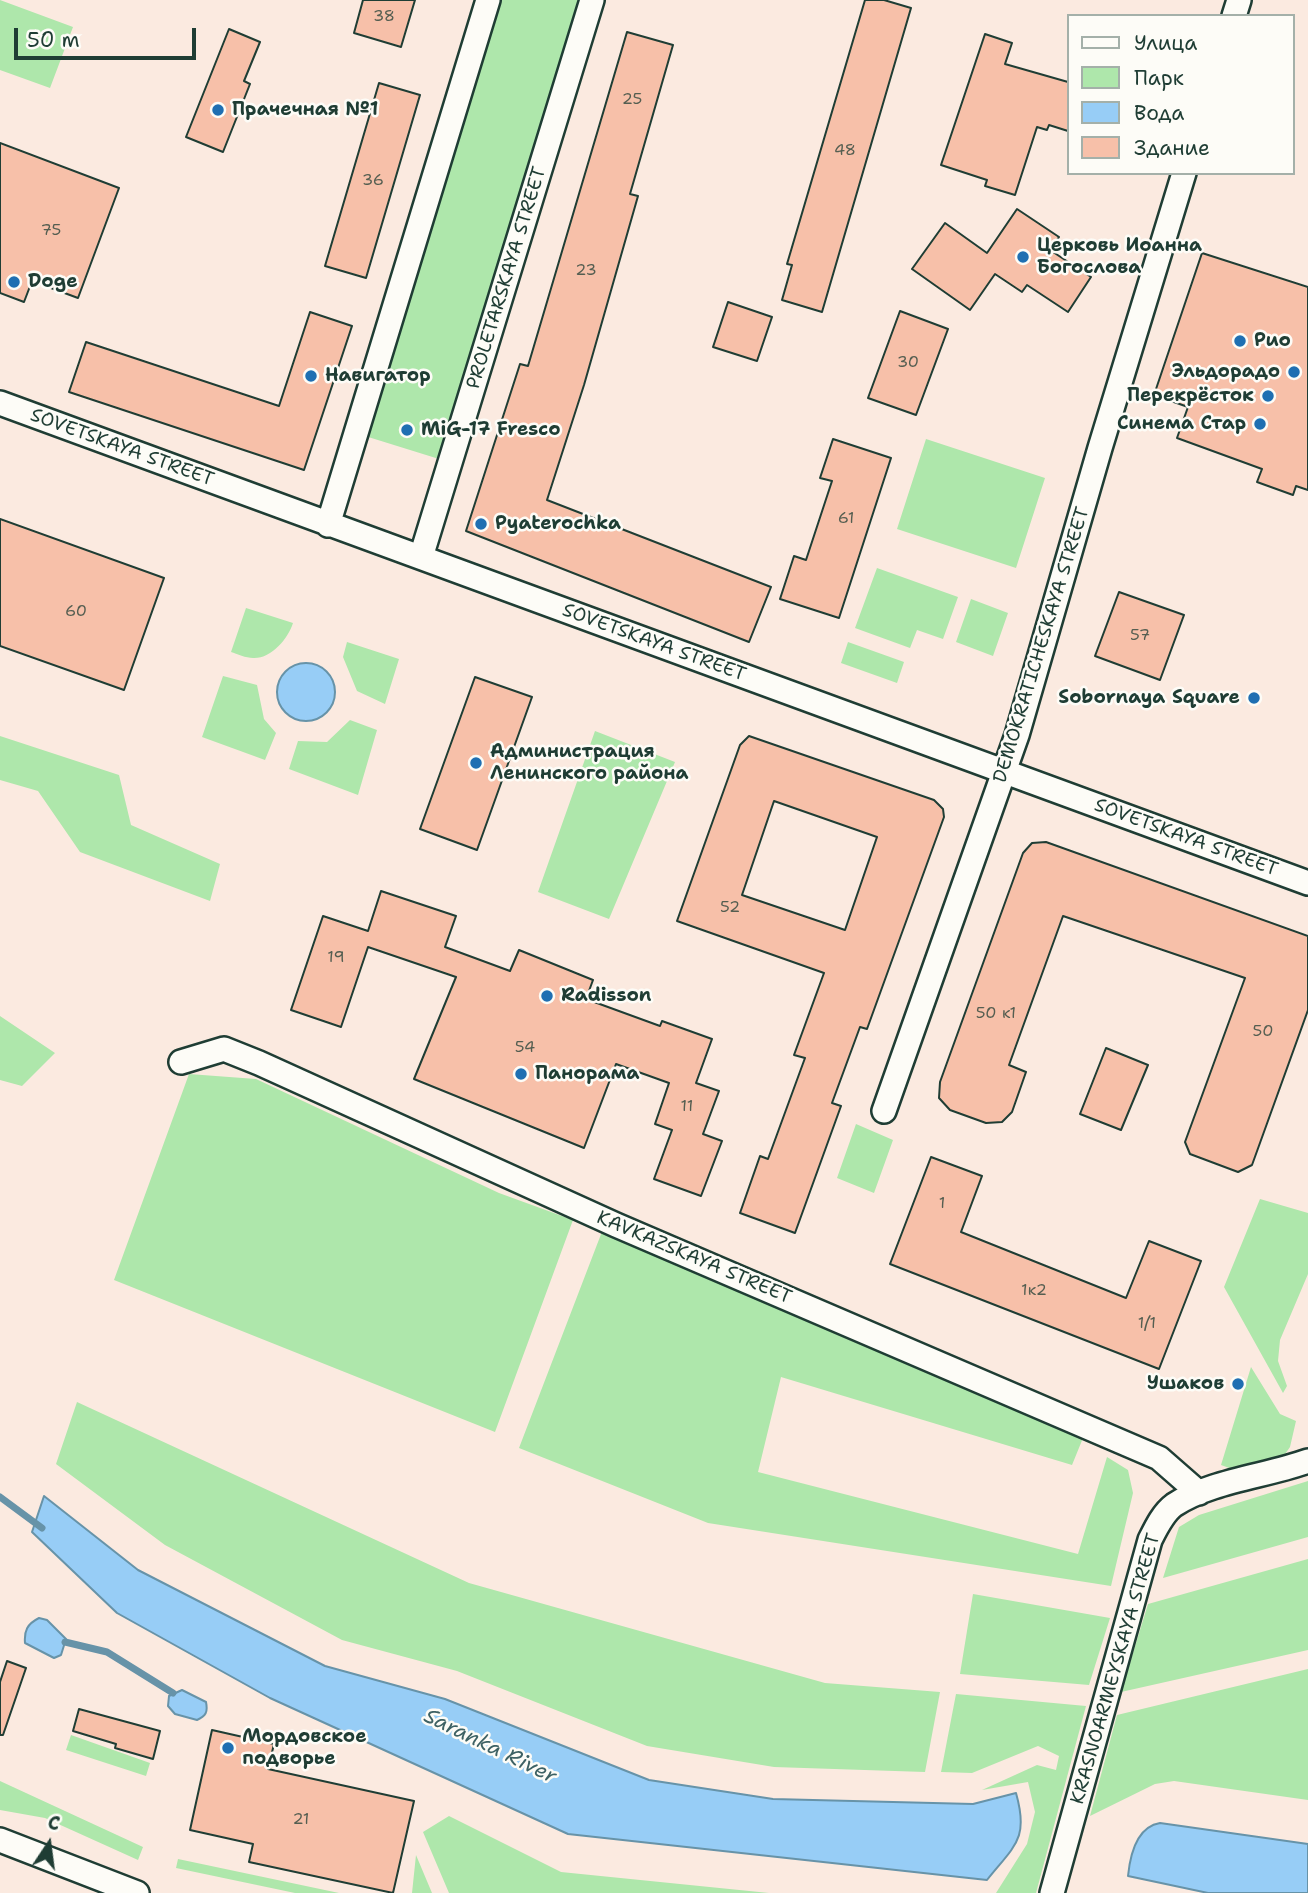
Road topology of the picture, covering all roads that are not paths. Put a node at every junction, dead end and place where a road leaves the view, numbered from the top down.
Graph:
1 (488, 0) edge
2 (592, 0) edge
3 (1183, 175) edge
4 (0, 403) edge
5 (328, 525) junction
6 (421, 557) junction
7 (1005, 773) junction
8 (1308, 883) edge
9 (181, 1062) dead end
10 (884, 1111) dead end
11 (1308, 1461) edge
12 (1199, 1493) junction
13 (0, 1840) edge
14 (137, 1893) edge
15 (1052, 1893) edge

1 - 5 street
2 - 6 street, PROLETARSKAYA STREET
3 - 7 street, DEMOKRATICHESKAYA STREET
4 - 5 street, SOVETSKAYA STREET
5 - 6 street, SOVETSKAYA STREET
6 - 7 street, SOVETSKAYA STREET
7 - 8 street, SOVETSKAYA STREET
7 - 10 street, DEMOKRATICHESKAYA STREET
9 - 12 street, KAVKAZSKAYA STREET
11 - 12 street, KRASNOARMEYSKAYA STREET
12 - 15 street, KRASNOARMEYSKAYA STREET
13 - 14 street

